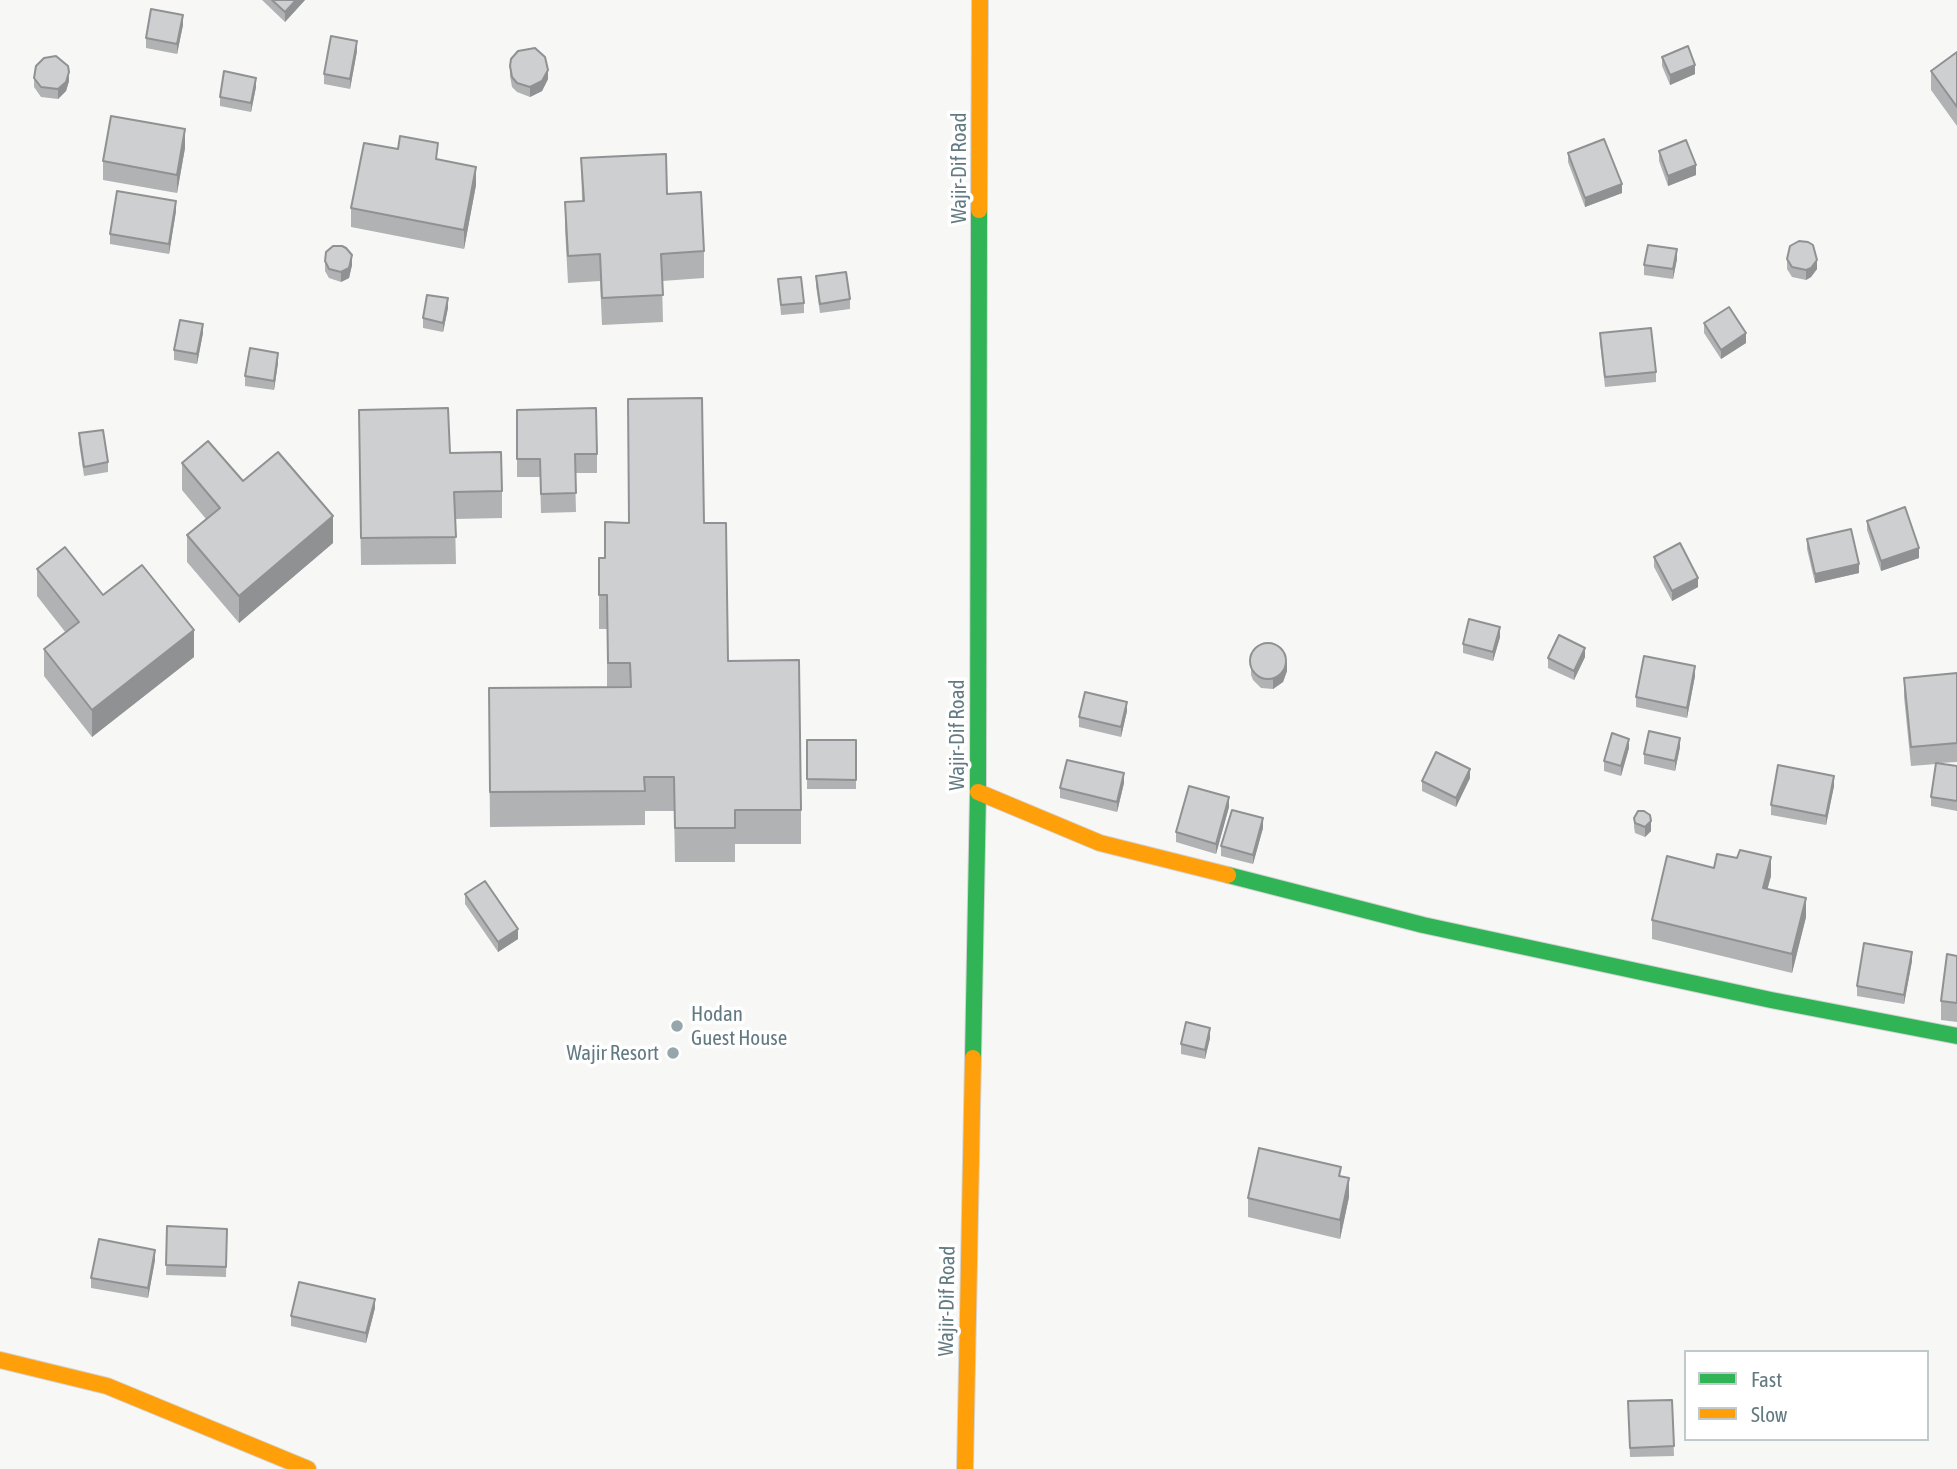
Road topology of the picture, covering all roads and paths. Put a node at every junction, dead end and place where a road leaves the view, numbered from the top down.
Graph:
1 (980, 0) edge
2 (978, 792) junction
3 (1957, 1035) edge
4 (0, 1360) edge
5 (308, 1469) edge
6 (965, 1469) edge

1 - 2 main road, Wajir-Dif Road
2 - 3 main road
2 - 6 main road, Wajir-Dif Road
4 - 5 main road

